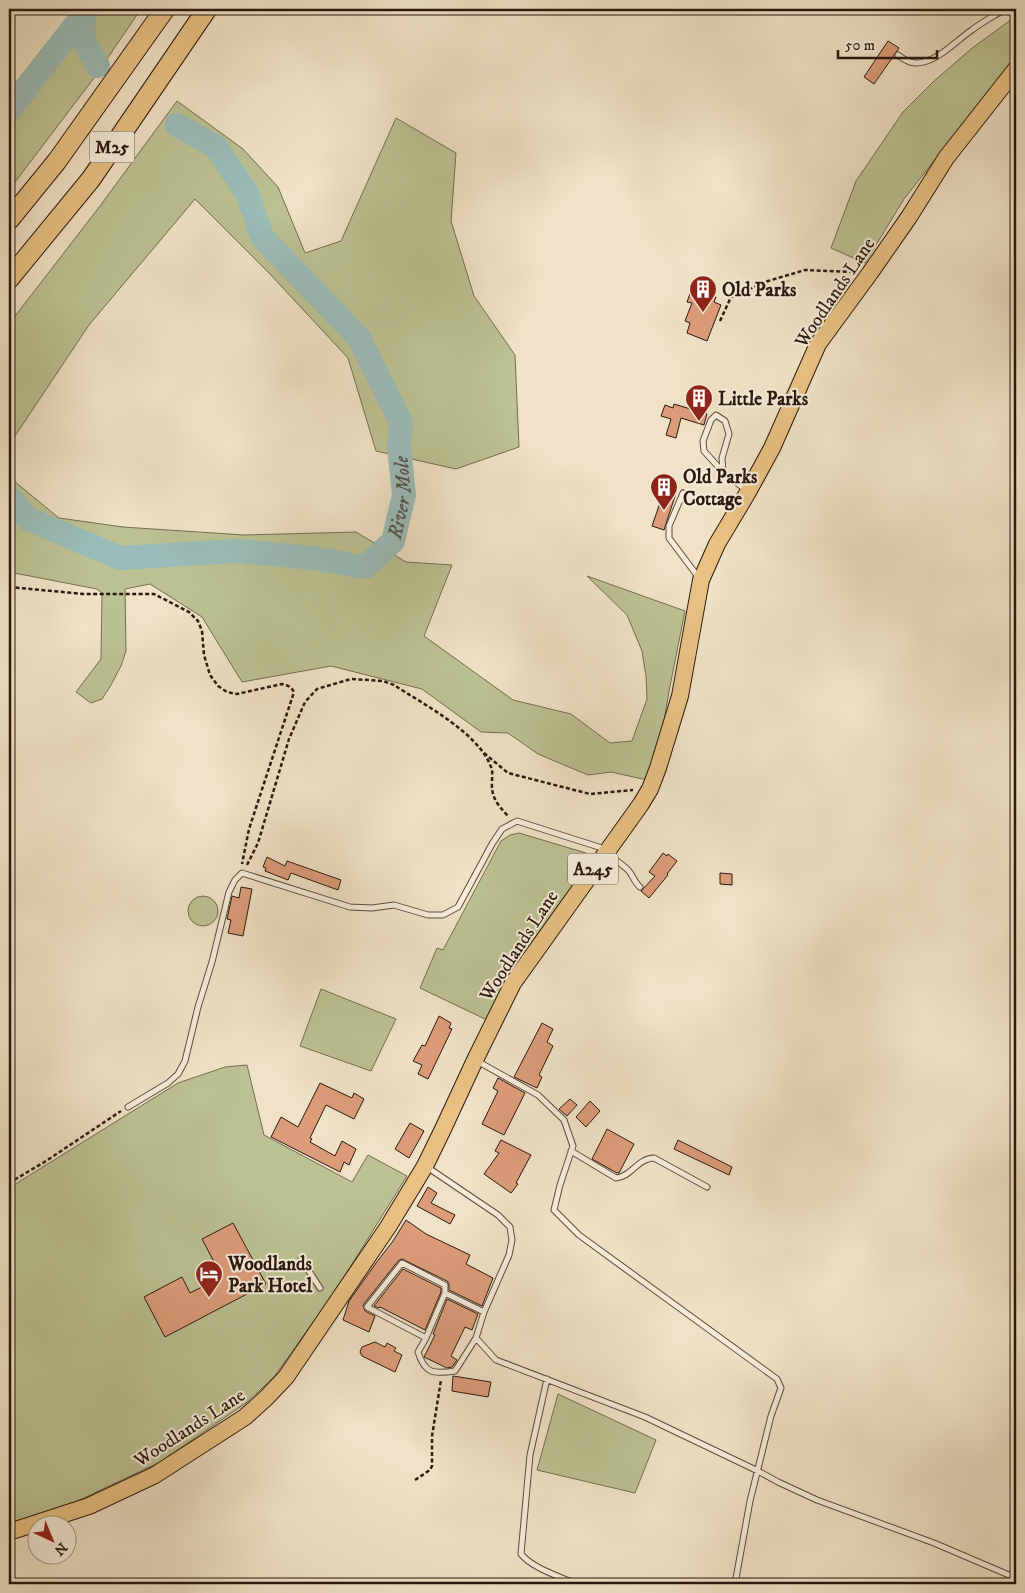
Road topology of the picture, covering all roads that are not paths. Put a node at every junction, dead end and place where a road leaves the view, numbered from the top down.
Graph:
1 (164, 9) edge
2 (207, 9) edge
3 (1005, 9) edge
4 (898, 55) dead end
5 (1016, 69) edge
6 (9, 220) edge
7 (9, 278) edge
8 (724, 472) junction
9 (748, 492) junction
10 (683, 493) dead end
11 (701, 580) junction
12 (606, 851) junction
13 (640, 886) dead end
14 (475, 1060) junction
15 (128, 1106) road end
16 (571, 1151) junction
17 (425, 1166) junction
18 (707, 1187) dead end
19 (301, 1259) dead end
20 (320, 1288) dead end
21 (445, 1293) junction
22 (484, 1312) junction
23 (426, 1338) junction
24 (476, 1338) junction
25 (547, 1379) junction
26 (758, 1471) junction
27 (9, 1532) edge
28 (1016, 1578) edge
29 (576, 1584) edge
30 (735, 1584) edge

1 - 6 highway, M25
2 - 7 highway, M25
3 - 4 lane
5 - 9 main road, Woodlands Lane / A245
8 - 8 lane
8 - 9 lane
9 - 11 main road, Woodlands Lane / A245
10 - 11 lane
11 - 12 main road, Woodlands Lane / A245
12 - 13 lane
12 - 14 main road, Woodlands Lane / A245
12 - 15 lane
14 - 16 lane
14 - 17 main road, Woodlands Lane / A245
16 - 18 lane
16 - 26 lane
17 - 22 lane
17 - 27 main road, Woodlands Lane / A245
19 - 20 lane
21 - 22 lane
21 - 23 lane
21 - 23 lane
22 - 24 lane
23 - 24 lane
24 - 25 lane
25 - 26 lane
25 - 29 lane
26 - 28 lane
26 - 30 lane

